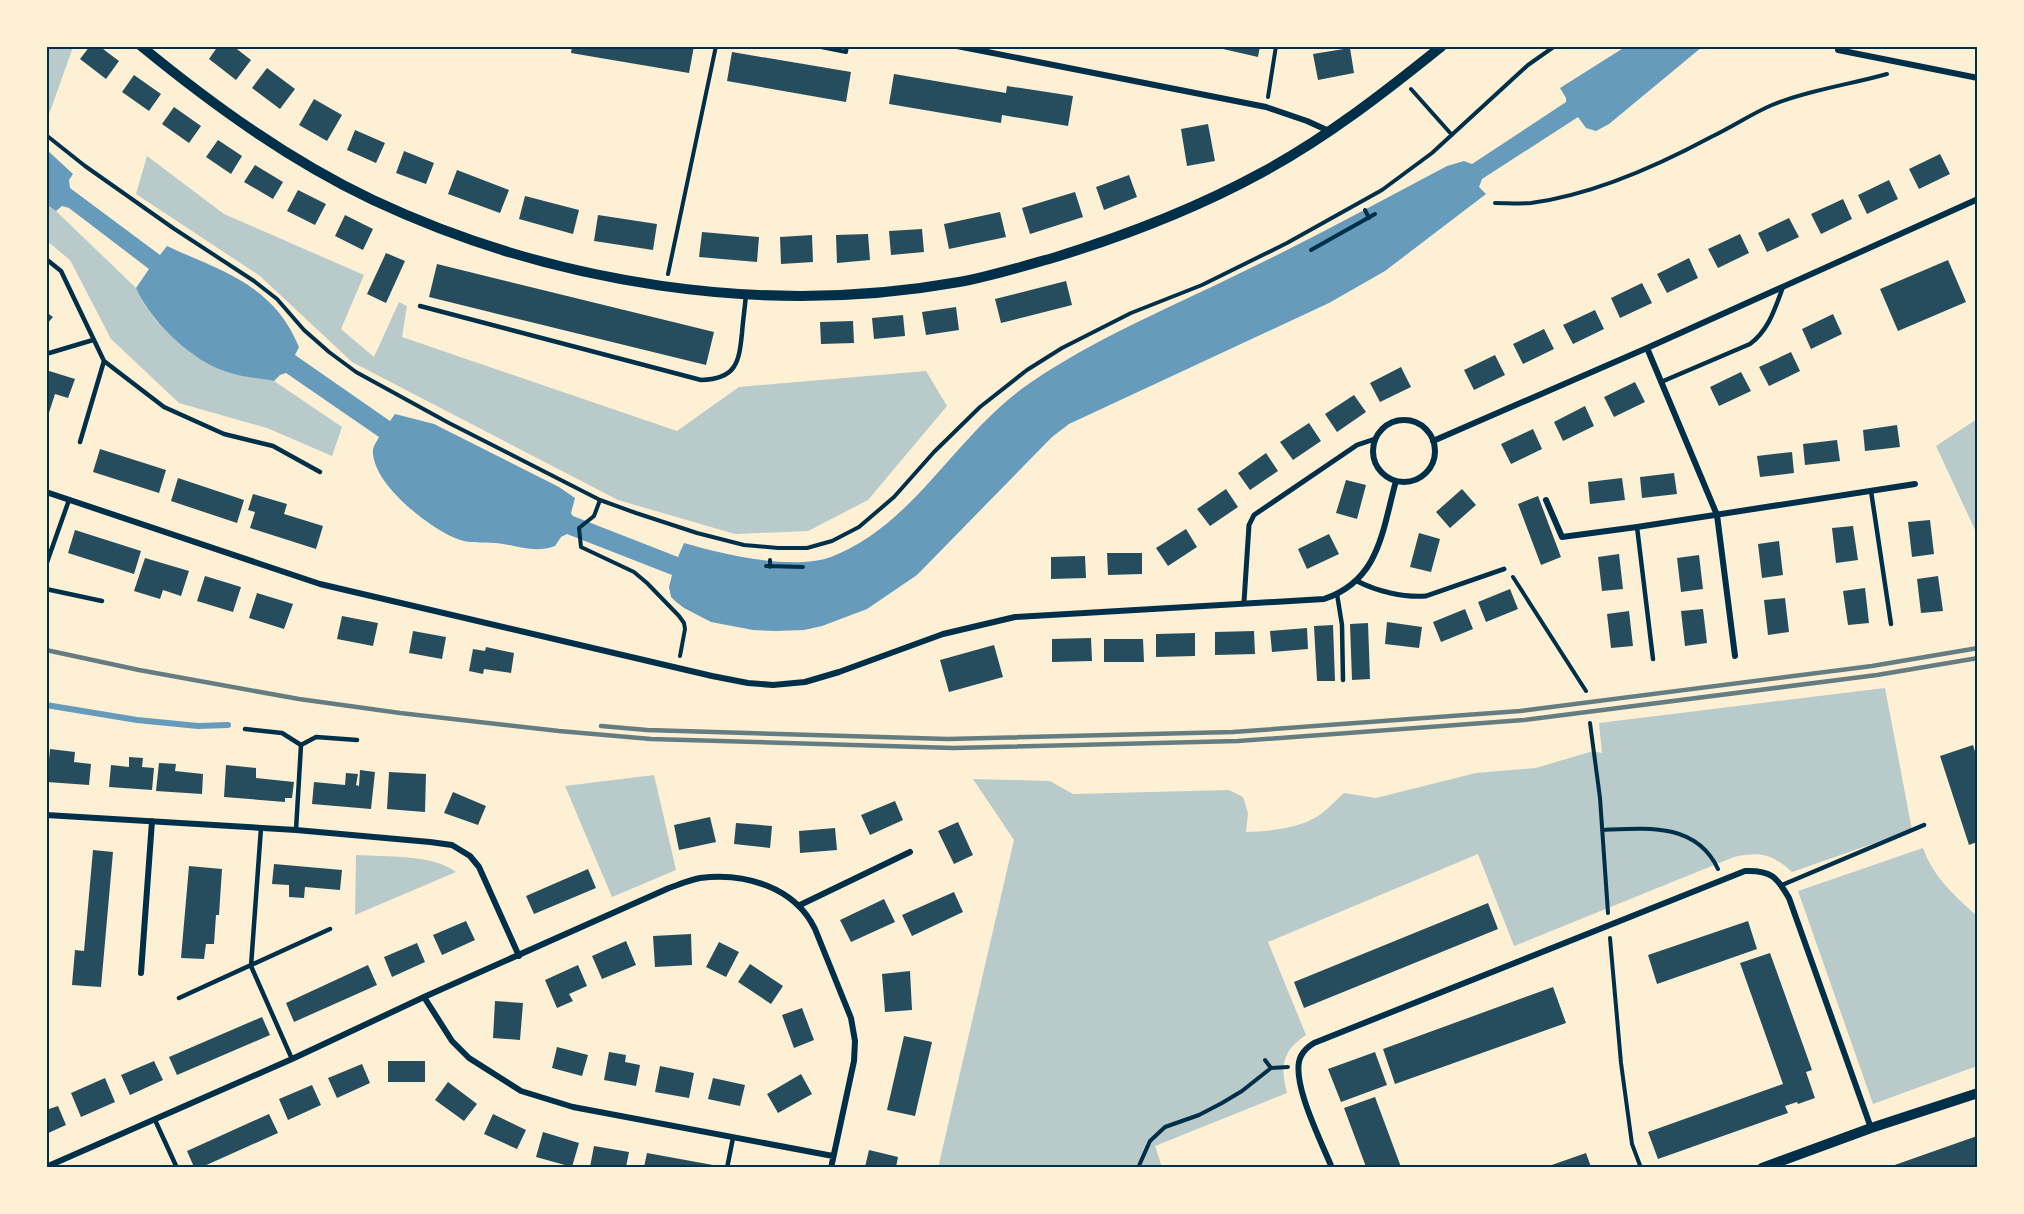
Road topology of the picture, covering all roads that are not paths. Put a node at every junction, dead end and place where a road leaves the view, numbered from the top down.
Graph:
1 (141, 46) edge
2 (957, 46) edge
3 (1442, 46) edge
4 (1838, 50) dead end
5 (1977, 78) edge
6 (1329, 132) junction
7 (1977, 199) edge
8 (46, 259) edge
9 (1783, 287) junction
10 (746, 294) junction
11 (420, 306) dead end
12 (93, 339) junction
13 (1647, 348) junction
14 (46, 354) edge
15 (104, 361) junction
16 (1661, 382) junction
17 (1375, 439) junction
18 (1433, 441) junction
19 (80, 442) dead end
20 (320, 472) dead end
21 (1396, 481) junction
22 (1915, 484) dead end
23 (1871, 491) junction
24 (46, 492) edge
25 (69, 500) junction
26 (1546, 500) dead end
27 (1717, 515) junction
28 (1637, 527) junction
29 (46, 565) edge
30 (1504, 569) road end
31 (1357, 581) junction
32 (46, 589) edge
33 (1338, 594) junction
34 (102, 601) dead end
35 (1244, 602) junction
36 (1891, 624) dead end
37 (1735, 656) dead end
38 (1653, 659) dead end
39 (1343, 680) dead end
40 (245, 729) dead end
41 (357, 740) dead end
42 (301, 745) junction
43 (46, 815) edge
44 (152, 821) junction
45 (1924, 825) dead end
46 (261, 828) junction
47 (296, 830) junction
48 (910, 852) dead end
49 (1782, 885) junction
50 (800, 905) junction
51 (330, 929) dead end
52 (519, 956) junction
53 (251, 966) junction
54 (141, 973) dead end
55 (179, 998) dead end
56 (424, 998) junction
57 (292, 1059) junction
58 (1977, 1093) edge
59 (155, 1120) junction
60 (1871, 1128) junction
61 (733, 1138) junction
62 (833, 1156) junction
63 (46, 1167) edge
64 (177, 1167) edge
65 (727, 1167) edge
66 (831, 1167) edge
67 (1332, 1167) edge
68 (1762, 1167) edge

1 - 10 street
2 - 6 street
3 - 6 street
4 - 5 street
6 - 10 street
7 - 9 street
8 - 12 lane
9 - 13 street
9 - 16 lane
10 - 11 lane
12 - 14 lane
12 - 15 lane
13 - 16 street
13 - 18 street
15 - 19 lane
15 - 20 lane
16 - 27 street
17 - 18 street
17 - 21 street
17 - 35 street
18 - 21 street
21 - 31 street
22 - 23 street
23 - 27 street
23 - 36 lane
24 - 25 street
25 - 29 lane
25 - 35 street
26 - 28 street
27 - 28 street
27 - 37 street
28 - 38 lane
30 - 31 street
31 - 33 street
32 - 34 lane
33 - 35 street
33 - 39 lane
40 - 42 lane
41 - 42 lane
42 - 47 lane
43 - 44 street
44 - 46 street
44 - 54 street
45 - 49 lane
46 - 47 street
46 - 53 lane
47 - 52 street
48 - 50 street
49 - 60 street
49 - 67 street
50 - 52 street
50 - 62 street
51 - 53 lane
52 - 56 street
53 - 55 lane
53 - 57 lane
56 - 57 street
56 - 61 street
57 - 59 street
58 - 60 street
59 - 63 street
59 - 64 lane
60 - 68 street
61 - 62 street
61 - 65 lane
62 - 66 street

